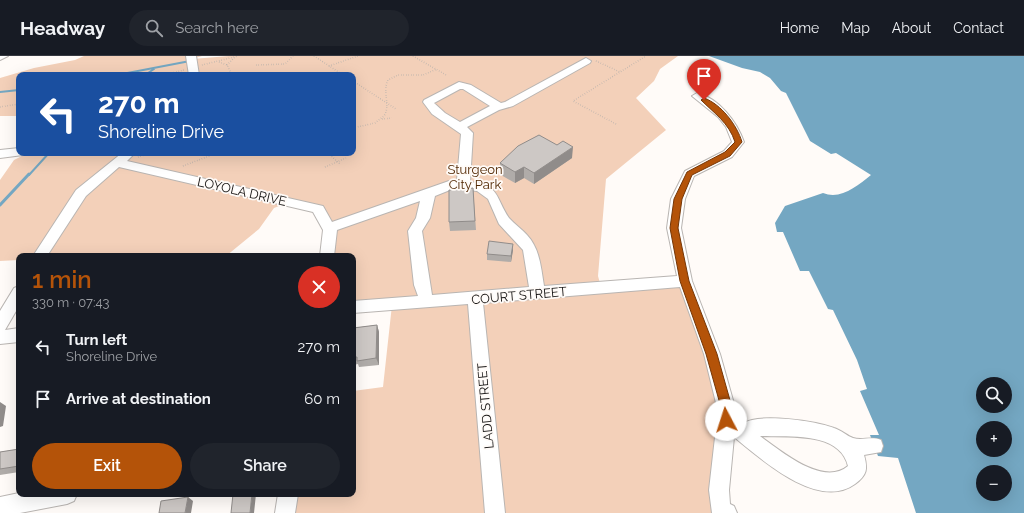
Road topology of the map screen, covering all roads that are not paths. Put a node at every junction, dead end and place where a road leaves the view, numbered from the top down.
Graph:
1 (3, 56) edge
2 (0, 57) edge
3 (589, 60) road end
4 (697, 96) dead end
5 (496, 106) junction
6 (460, 126) junction
7 (16, 152) edge
8 (0, 154) edge
9 (130, 156) edge
10 (117, 163) junction
11 (462, 184) junction
12 (429, 193) junction
13 (329, 228) junction
14 (42, 253) edge
15 (327, 253) edge
16 (684, 281) junction
17 (538, 293) junction
18 (16, 297) edge
19 (475, 298) junction
20 (427, 302) junction
21 (356, 307) edge
22 (0, 326) edge
23 (16, 335) edge
24 (0, 337) edge
25 (726, 420) junction
26 (745, 432) junction
27 (874, 446) dead end
28 (851, 447) junction
29 (52, 497) edge
30 (288, 497) edge
31 (0, 507) edge
32 (285, 513) edge
33 (495, 513) edge
34 (727, 513) edge

1 - 2 street
3 - 5 street
4 - 16 street
5 - 6 street
5 - 6 street
6 - 11 street
7 - 8 street
9 - 10 street
10 - 13 street, LOYOLA DRIVE
10 - 14 street
11 - 12 street
11 - 17 street
12 - 13 street
12 - 20 street
13 - 15 street
16 - 17 street, COURT STREET
16 - 25 street
17 - 19 street, COURT STREET
18 - 22 street
19 - 20 street, COURT STREET
19 - 33 street, LADD STREET
20 - 21 street, COURT STREET
23 - 24 street
25 - 26 street
25 - 34 street
26 - 28 street
26 - 28 street
27 - 28 street
29 - 31 street
30 - 32 street

